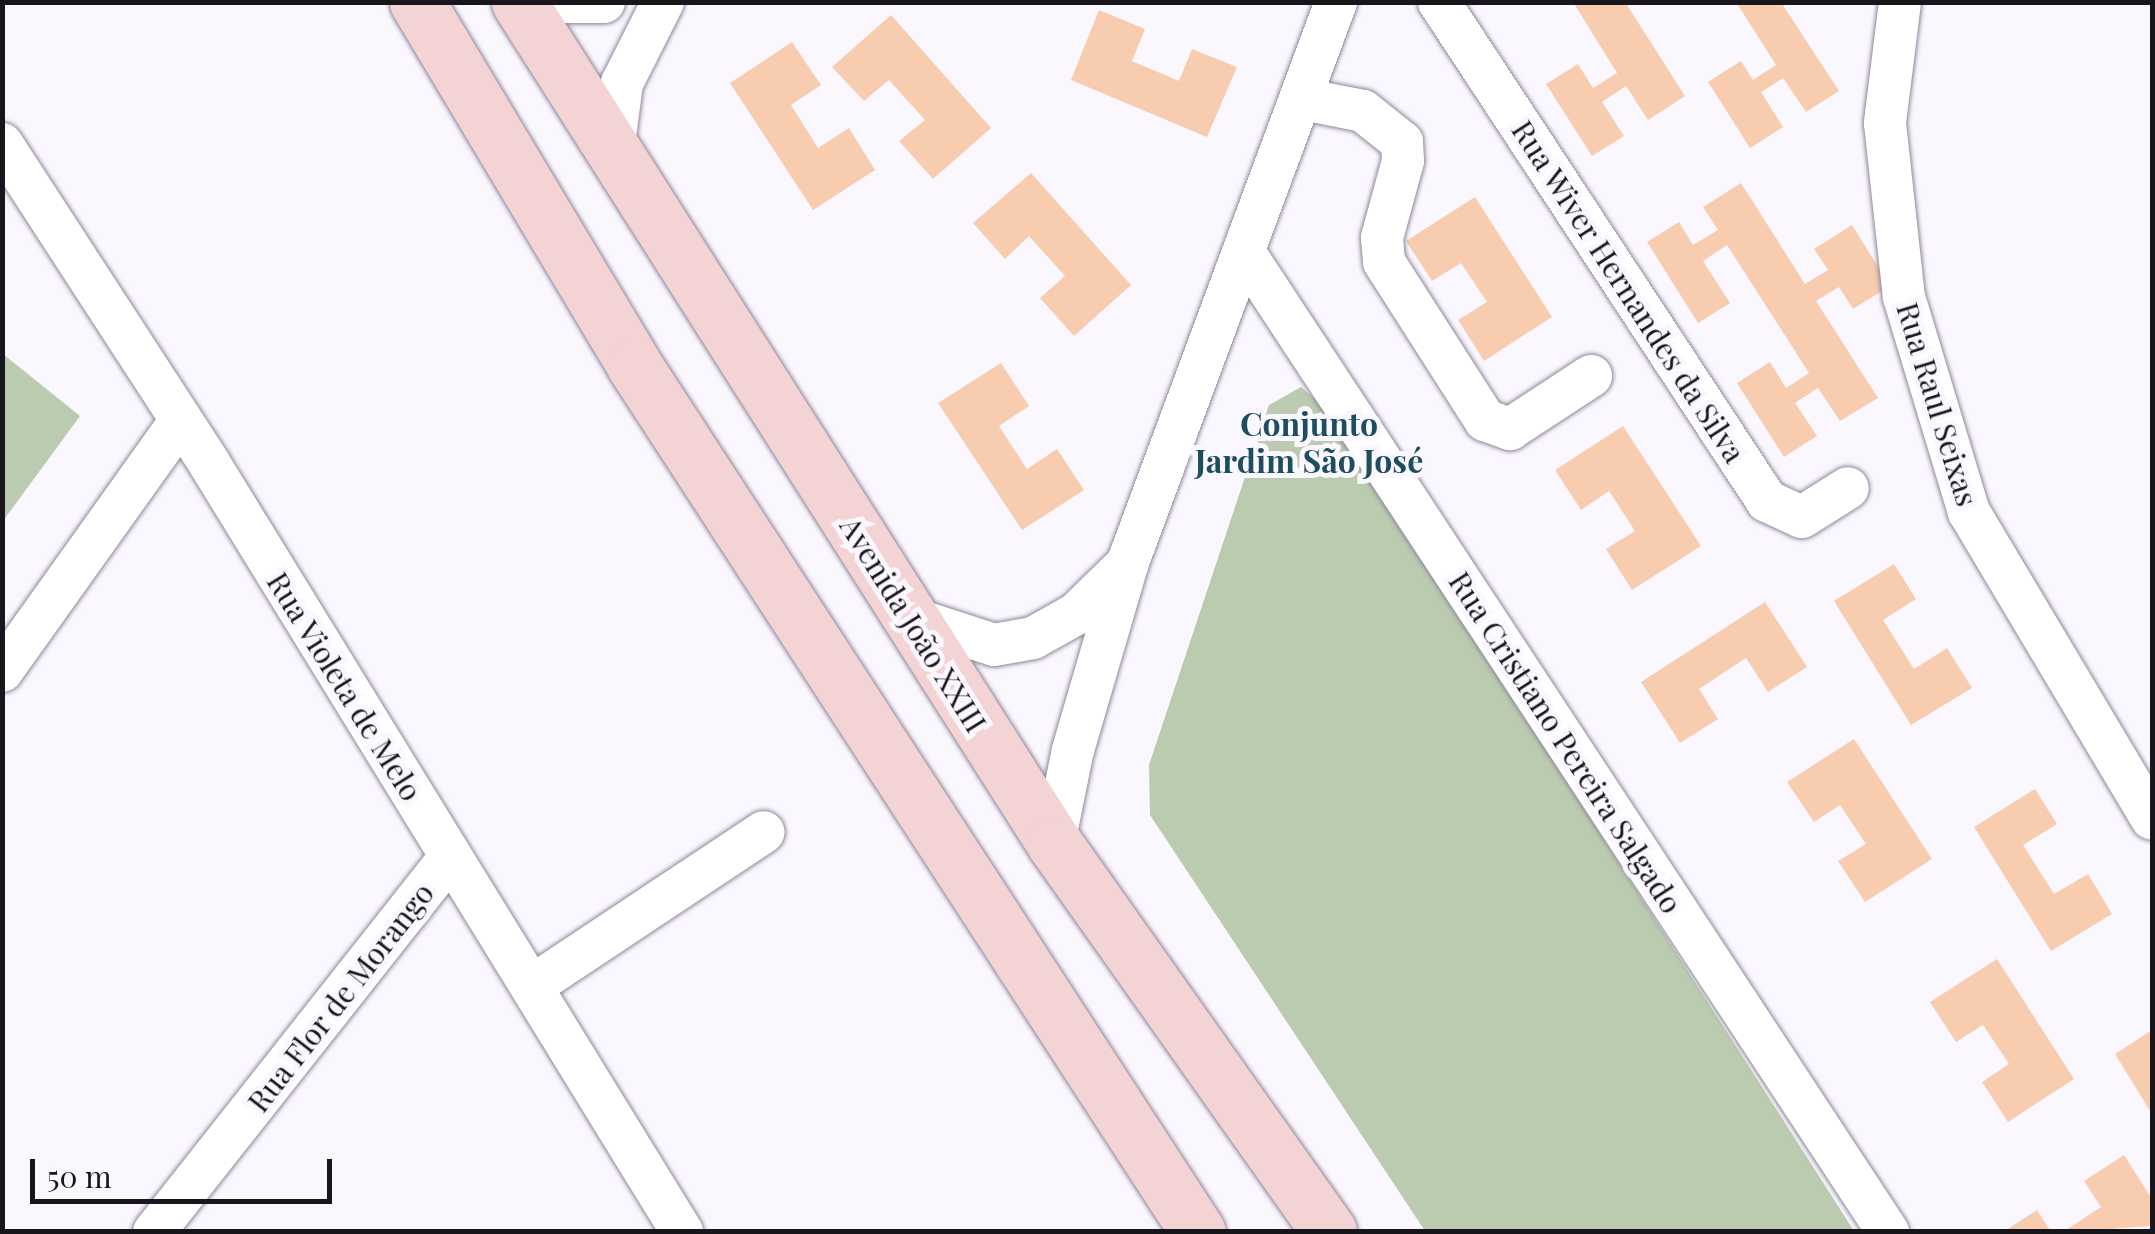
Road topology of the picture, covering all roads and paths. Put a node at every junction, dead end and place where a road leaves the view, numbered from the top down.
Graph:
1 (417, 2) edge
2 (520, 2) edge
3 (533, 2) edge
4 (604, 2) edge
5 (663, 2) edge
6 (1336, 2) edge
7 (1439, 2) edge
8 (1900, 2) edge
9 (1302, 99) junction
10 (2, 144) edge
11 (613, 152) junction
12 (1244, 252) junction
13 (1591, 376) dead end
14 (181, 420) junction
15 (1848, 488) dead end
16 (1128, 562) junction
17 (908, 617) junction
18 (2, 671) edge
19 (2152, 819) edge
20 (764, 832) dead end
21 (1054, 843) junction
22 (450, 857) junction
23 (532, 986) junction
24 (154, 1232) edge
25 (682, 1232) edge
26 (1198, 1232) edge
27 (1330, 1232) edge
28 (1888, 1232) edge

1 - 26 main road
2 - 11 main road, Avenida João XXIII
3 - 4 street
5 - 11 street
6 - 9 street
7 - 15 street, Rua Wiver Hernandes da Silva
8 - 19 street, Rua Raul Seixas
9 - 12 street
9 - 13 street
10 - 14 street, Rua Violeta de Melo
11 - 17 main road, Avenida João XXIII
12 - 16 street
12 - 28 street, Rua Cristiano Pereira Salgado
14 - 18 street
14 - 22 street, Rua Violeta de Melo
16 - 17 street
16 - 21 street
17 - 21 main road, Avenida João XXIII
20 - 23 street
21 - 27 main road, Avenida João XXIII
22 - 23 street, Rua Violeta de Melo
22 - 24 street, Rua Flor de Morango
23 - 25 street, Rua Violeta de Melo

